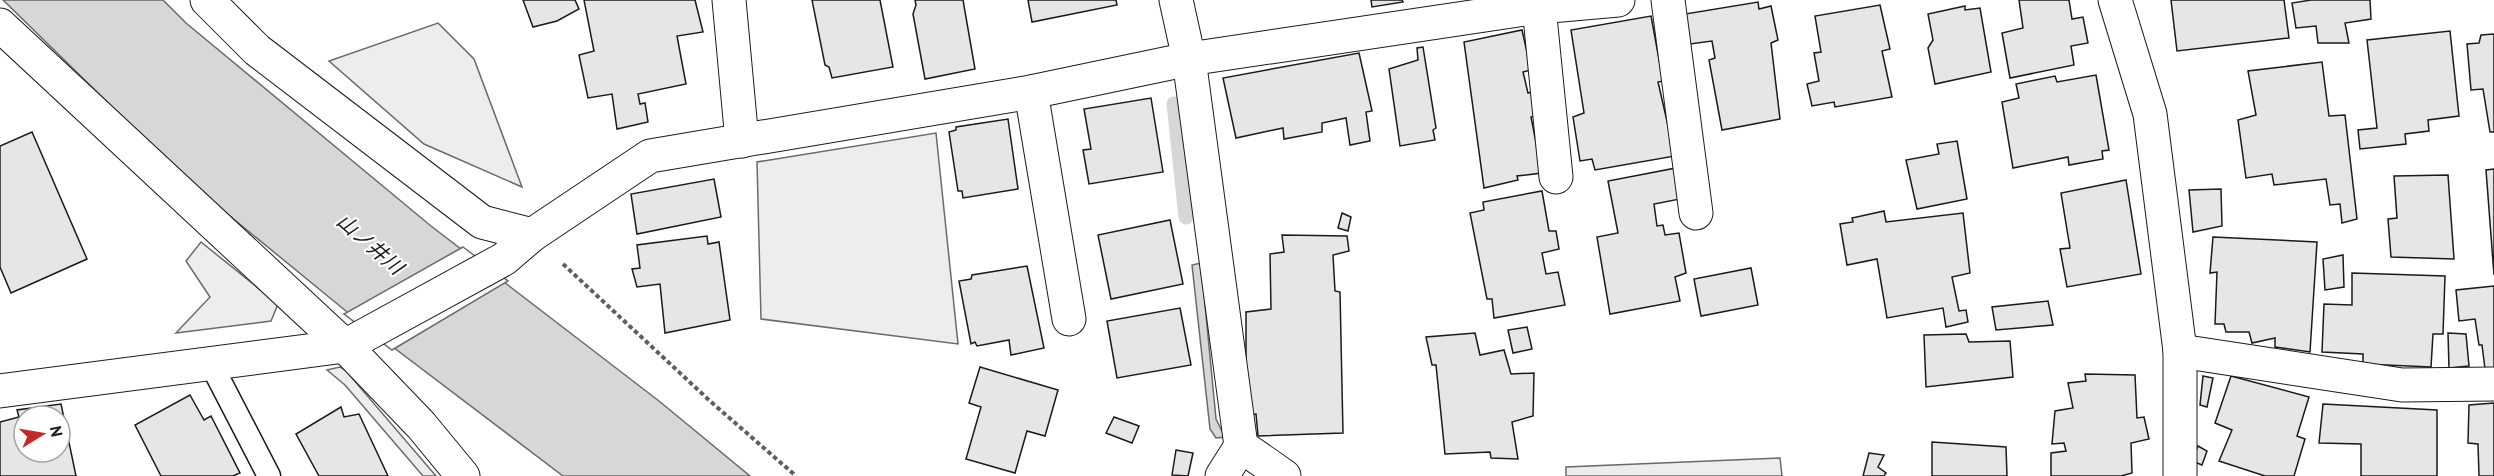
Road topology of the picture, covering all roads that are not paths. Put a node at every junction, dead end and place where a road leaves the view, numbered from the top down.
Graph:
1 (207, 0) edge
2 (729, 0) edge
3 (1176, 0) edge
4 (1618, 0) edge
5 (1668, 0) edge
6 (2115, 0) edge
7 (1539, 7) junction
8 (0, 24) edge
9 (1190, 59) junction
10 (1031, 92) junction
11 (742, 141) junction
12 (1556, 177) dead end
13 (1696, 213) dead end
14 (532, 235) junction
15 (1069, 319) dead end
16 (345, 346) junction
17 (2180, 351) junction
18 (212, 364) junction
19 (2494, 384) edge
20 (0, 391) edge
21 (1241, 446) junction
22 (270, 476) edge
23 (463, 476) edge
24 (1222, 476) edge
25 (1284, 476) edge
26 (2180, 476) edge

1 - 14 street
2 - 11 street
3 - 9 street
4 - 7 street
5 - 13 street
6 - 17 street
7 - 9 street
7 - 12 street
8 - 16 street
9 - 10 street
9 - 21 street
10 - 11 street
10 - 15 street
11 - 14 street
14 - 16 street
16 - 18 street
16 - 23 street
17 - 19 street
17 - 26 street
18 - 20 street
18 - 22 lane
21 - 24 street
21 - 25 street

